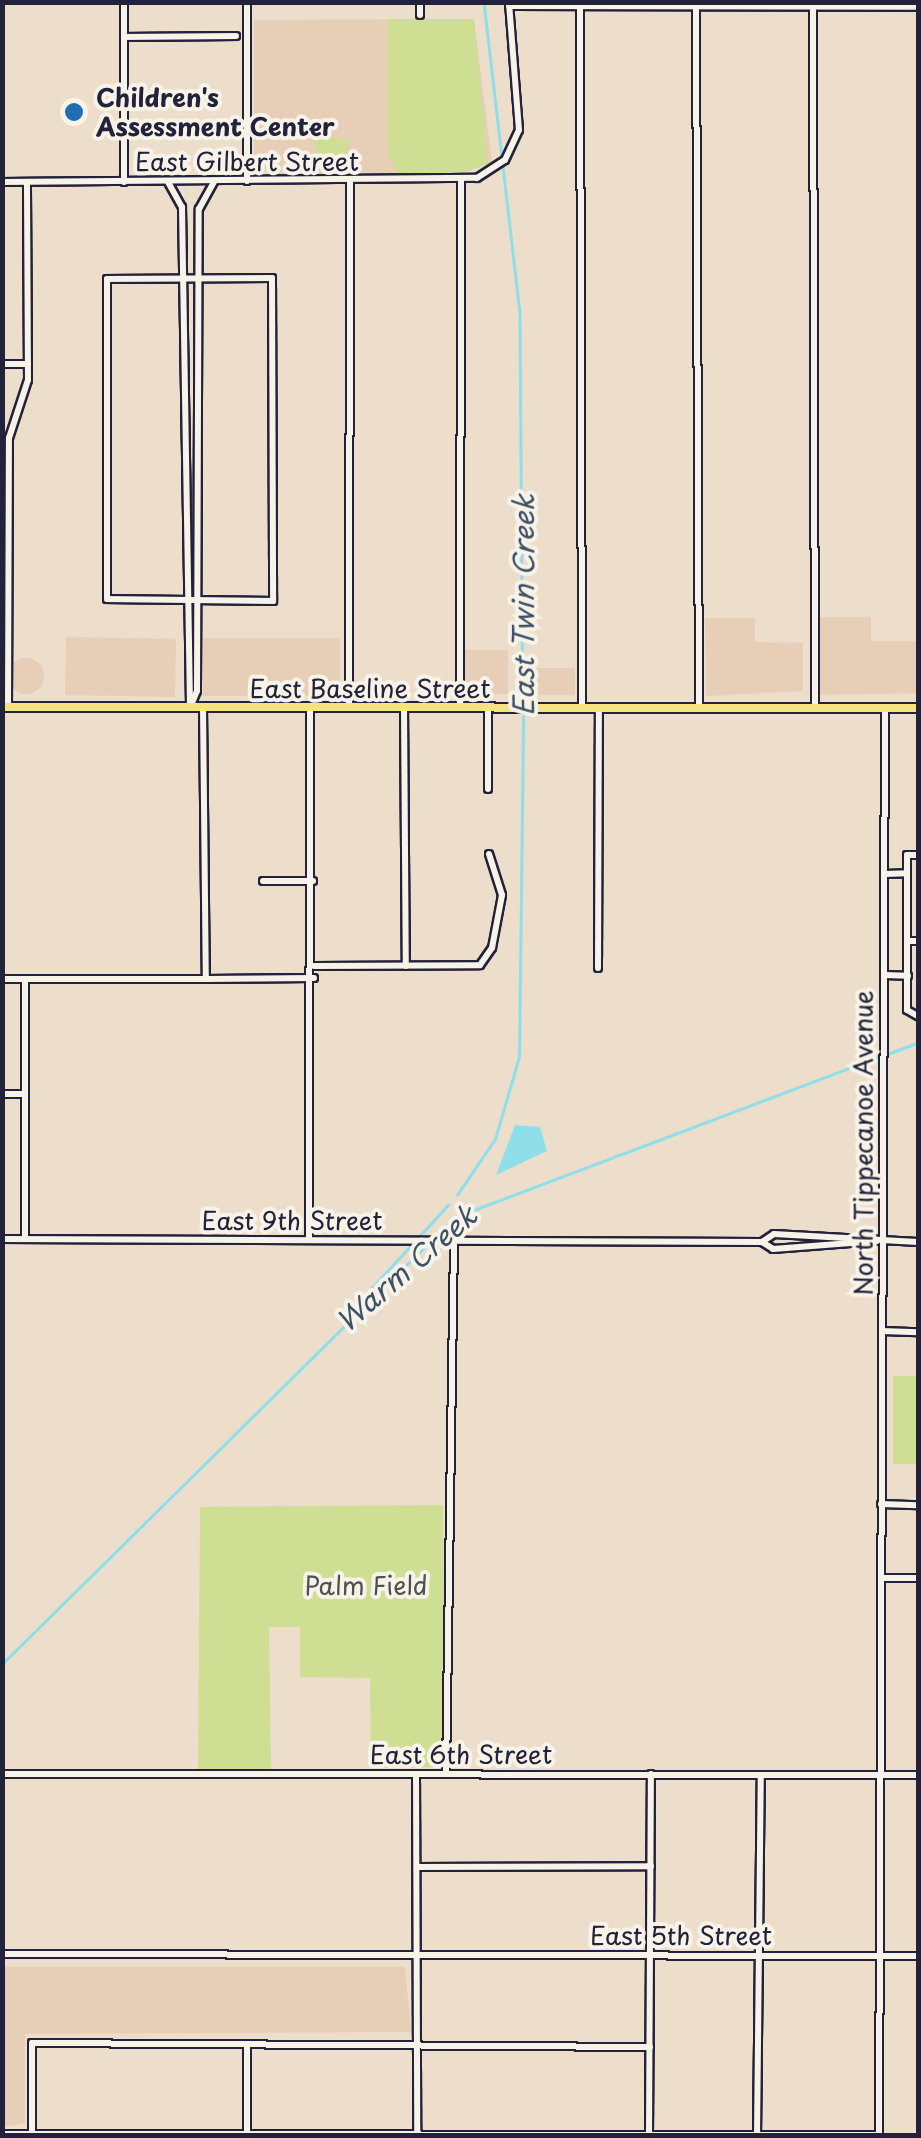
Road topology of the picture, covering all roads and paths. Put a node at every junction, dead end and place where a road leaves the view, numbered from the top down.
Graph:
1 (124, 2) edge
2 (247, 2) edge
3 (420, 2) edge
4 (509, 4) edge
5 (580, 6) junction
6 (696, 6) junction
7 (813, 6) junction
8 (918, 7) edge
9 (420, 15) dead end
10 (124, 36) junction
11 (236, 36) dead end
12 (350, 181) junction
13 (461, 181) junction
14 (2, 182) edge
15 (28, 182) junction
16 (124, 182) junction
17 (168, 182) junction
18 (214, 182) junction
19 (247, 182) junction
20 (184, 279) junction
21 (198, 279) junction
22 (2, 364) edge
23 (28, 364) junction
24 (198, 443) junction
25 (184, 444) junction
26 (198, 599) junction
27 (184, 600) junction
28 (404, 707) junction
29 (6, 708) edge
30 (190, 708) junction
31 (203, 708) junction
32 (310, 708) junction
33 (348, 708) junction
34 (460, 708) junction
35 (488, 708) junction
36 (582, 708) junction
37 (598, 708) junction
38 (699, 708) junction
39 (885, 708) junction
40 (918, 708) edge
41 (815, 709) junction
42 (488, 789) dead end
43 (488, 854) dead end
44 (918, 855) edge
45 (884, 874) junction
46 (908, 874) junction
47 (314, 880) junction
48 (263, 881) dead end
49 (908, 942) junction
50 (918, 942) edge
51 (314, 966) junction
52 (406, 966) junction
53 (598, 968) dead end
54 (883, 976) junction
55 (908, 976) junction
56 (314, 978) junction
57 (2, 979) edge
58 (206, 979) junction
59 (25, 980) junction
60 (918, 1016) edge
61 (2, 1094) edge
62 (25, 1094) junction
63 (2, 1240) edge
64 (25, 1240) junction
65 (309, 1240) junction
66 (880, 1241) junction
67 (762, 1242) junction
68 (918, 1242) edge
69 (454, 1244) junction
70 (882, 1332) junction
71 (918, 1332) edge
72 (881, 1504) junction
73 (918, 1504) edge
74 (880, 1578) junction
75 (918, 1578) edge
76 (2, 1774) edge
77 (416, 1774) junction
78 (446, 1774) junction
79 (651, 1774) junction
80 (761, 1774) junction
81 (880, 1775) junction
82 (918, 1775) edge
83 (417, 1866) junction
84 (651, 1866) junction
85 (2, 1954) edge
86 (651, 1955) junction
87 (758, 1955) junction
88 (417, 1956) junction
89 (879, 1956) junction
90 (918, 1956) edge
91 (246, 2044) junction
92 (417, 2046) junction
93 (650, 2047) junction
94 (2, 2134) edge
95 (32, 2135) edge
96 (246, 2135) edge
97 (418, 2135) edge
98 (649, 2135) edge
99 (758, 2135) edge
100 (879, 2135) edge

1 - 10 street
2 - 19 street
3 - 9 street
4 - 5 street
4 - 13 street, East Gilbert Street
5 - 6 street
5 - 36 street
6 - 7 street
6 - 38 street
7 - 8 street
7 - 41 street
10 - 11 street
10 - 16 street
12 - 13 street, East Gilbert Street
12 - 19 street, East Gilbert Street
12 - 33 street
13 - 34 street
14 - 15 street, East Gilbert Street
15 - 16 street, East Gilbert Street
15 - 23 street
16 - 17 street, East Gilbert Street
17 - 18 street, East Gilbert Street
17 - 20 street
18 - 19 street, East Gilbert Street
18 - 21 street
20 - 21 street
20 - 25 street
20 - 27 street
21 - 24 street
21 - 26 street
22 - 23 street
23 - 29 street
24 - 25 street
24 - 26 street
25 - 27 street
26 - 27 street
26 - 30 street
27 - 30 street
28 - 33 main road, East Baseline Street
28 - 34 main road, East Baseline Street
28 - 52 street
29 - 30 main road, East Baseline Street
30 - 31 main road, East Baseline Street
31 - 32 main road, East Baseline Street
31 - 58 street
32 - 33 main road, East Baseline Street
32 - 47 street
34 - 35 main road, East Baseline Street
35 - 36 main road, East Baseline Street
35 - 42 street
36 - 37 main road, East Baseline Street
37 - 38 main road, East Baseline Street
37 - 53 street
38 - 41 main road, East Baseline Street
39 - 40 main road, East Baseline Street
39 - 41 main road, East Baseline Street
39 - 45 street, North Tippecanoe Avenue
43 - 52 street
44 - 46 street
45 - 46 street
45 - 54 street, North Tippecanoe Avenue
46 - 49 street
47 - 48 street
47 - 51 street
49 - 50 street
49 - 55 street
51 - 52 street
51 - 56 street
54 - 55 street
54 - 66 street, North Tippecanoe Avenue
55 - 60 street
56 - 58 street
56 - 65 street
57 - 59 street
58 - 59 street
59 - 62 street
61 - 62 street
62 - 64 street
63 - 64 street, East 9th Street
64 - 65 street, East 9th Street
65 - 69 street, East 9th Street
66 - 67 street, East 9th Street
66 - 67 street, East 9th Street
66 - 68 street, East 9th Street
66 - 70 street, North Tippecanoe Avenue
67 - 69 street, East 9th Street
69 - 78 street
70 - 71 street
70 - 72 street, North Tippecanoe Avenue
72 - 73 street
72 - 74 street, North Tippecanoe Avenue
74 - 75 street
74 - 81 street, North Tippecanoe Avenue
76 - 77 street, East 6th Street
77 - 78 street, East 6th Street
77 - 83 street
78 - 79 street, East 6th Street
79 - 80 street, East 6th Street
79 - 84 street
80 - 81 street, East 6th Street
80 - 87 street
81 - 82 street, East 6th Street
81 - 89 street, North Tippecanoe Avenue
83 - 84 street
83 - 88 street
84 - 86 street
85 - 88 street, East 5th Street
86 - 87 street, East 5th Street
86 - 88 street, East 5th Street
86 - 93 street
87 - 89 street, East 5th Street
87 - 99 street
88 - 92 street
89 - 90 street, East 5th Street
89 - 100 street, North Tippecanoe Avenue
91 - 92 street
91 - 95 street
91 - 96 street
92 - 93 street
92 - 97 street
93 - 98 street
94 - 95 street
95 - 96 street
96 - 97 street
97 - 98 street
98 - 99 street
99 - 100 street

